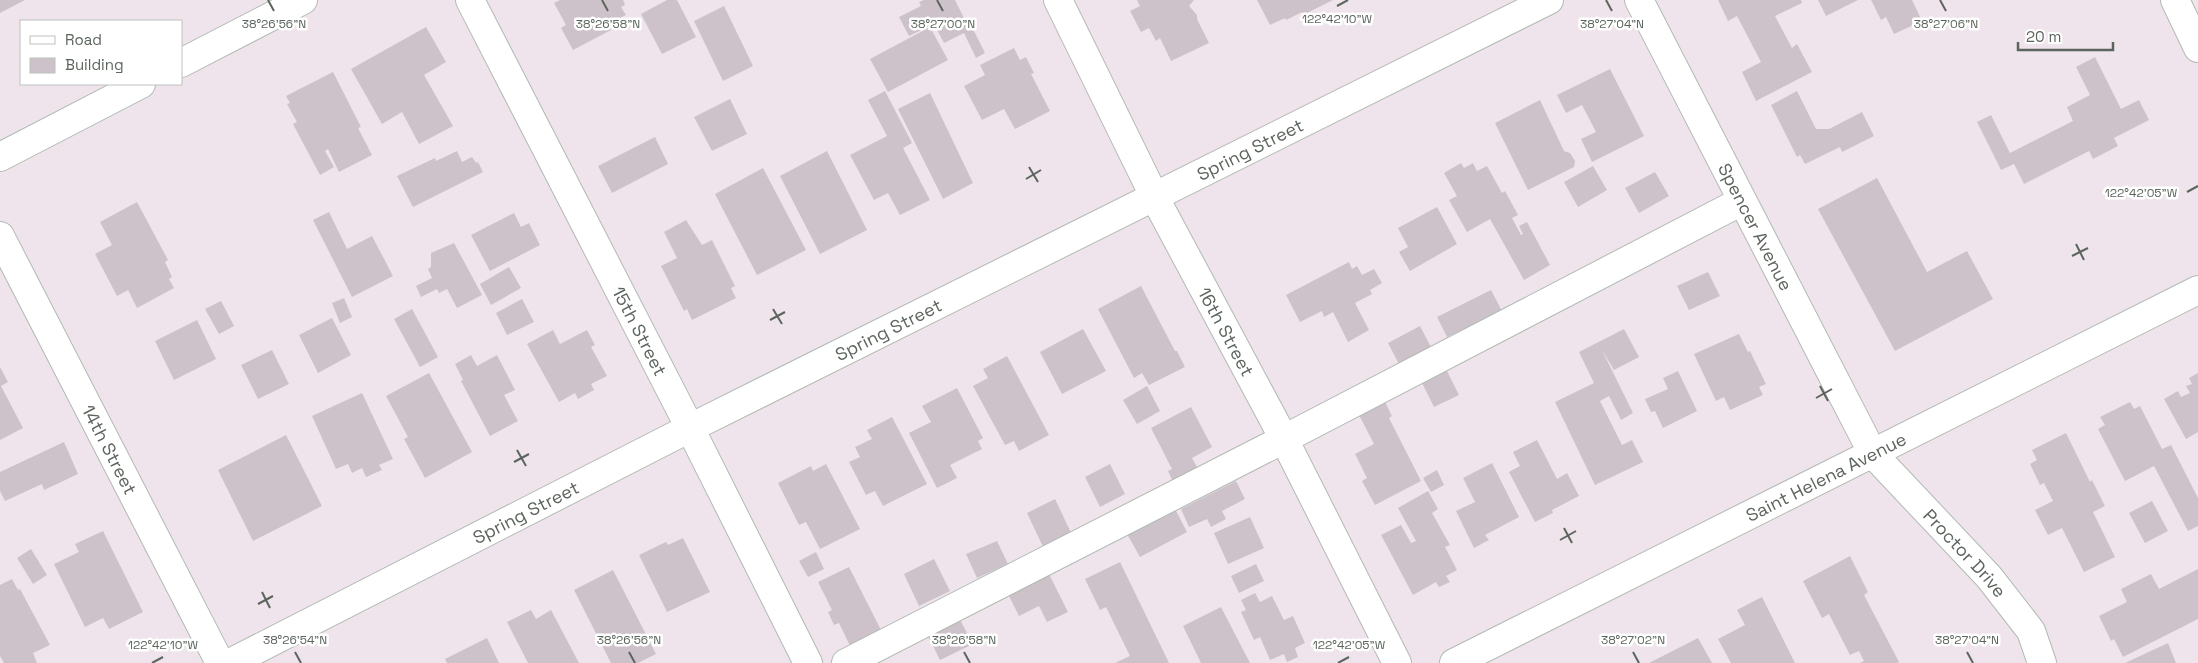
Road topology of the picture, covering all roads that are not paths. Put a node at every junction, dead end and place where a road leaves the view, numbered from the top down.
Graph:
1 (303, 0) edge
2 (470, 0) edge
3 (1058, 0) edge
4 (1549, 0) edge
5 (1639, 0) edge
6 (2175, 0) edge
7 (2198, 48) edge
8 (182, 62) edge
9 (139, 85) edge
10 (0, 156) edge
11 (1155, 198) junction
12 (1742, 201) junction
13 (0, 236) edge
14 (2198, 290) edge
15 (690, 428) junction
16 (1284, 439) junction
17 (1873, 454) junction
18 (220, 663) edge
19 (230, 663) edge
20 (808, 663) edge
21 (846, 663) edge
22 (1397, 663) edge
23 (1454, 663) edge
24 (2042, 663) edge

1 - 8 street
2 - 15 street, 15th Street
3 - 11 street, 16th Street
4 - 11 street, Spring Street
5 - 12 street, Spencer Avenue
6 - 7 street
9 - 10 street
11 - 15 street, Spring Street
11 - 16 street, 16th Street
12 - 16 street
12 - 17 street, Spencer Avenue
13 - 18 street, 14th Street
14 - 17 street, Saint Helena Avenue
15 - 19 street, Spring Street
15 - 20 street, 15th Street
16 - 21 street
16 - 22 street, 16th Street
17 - 23 street, Saint Helena Avenue
17 - 24 street, Proctor Drive

